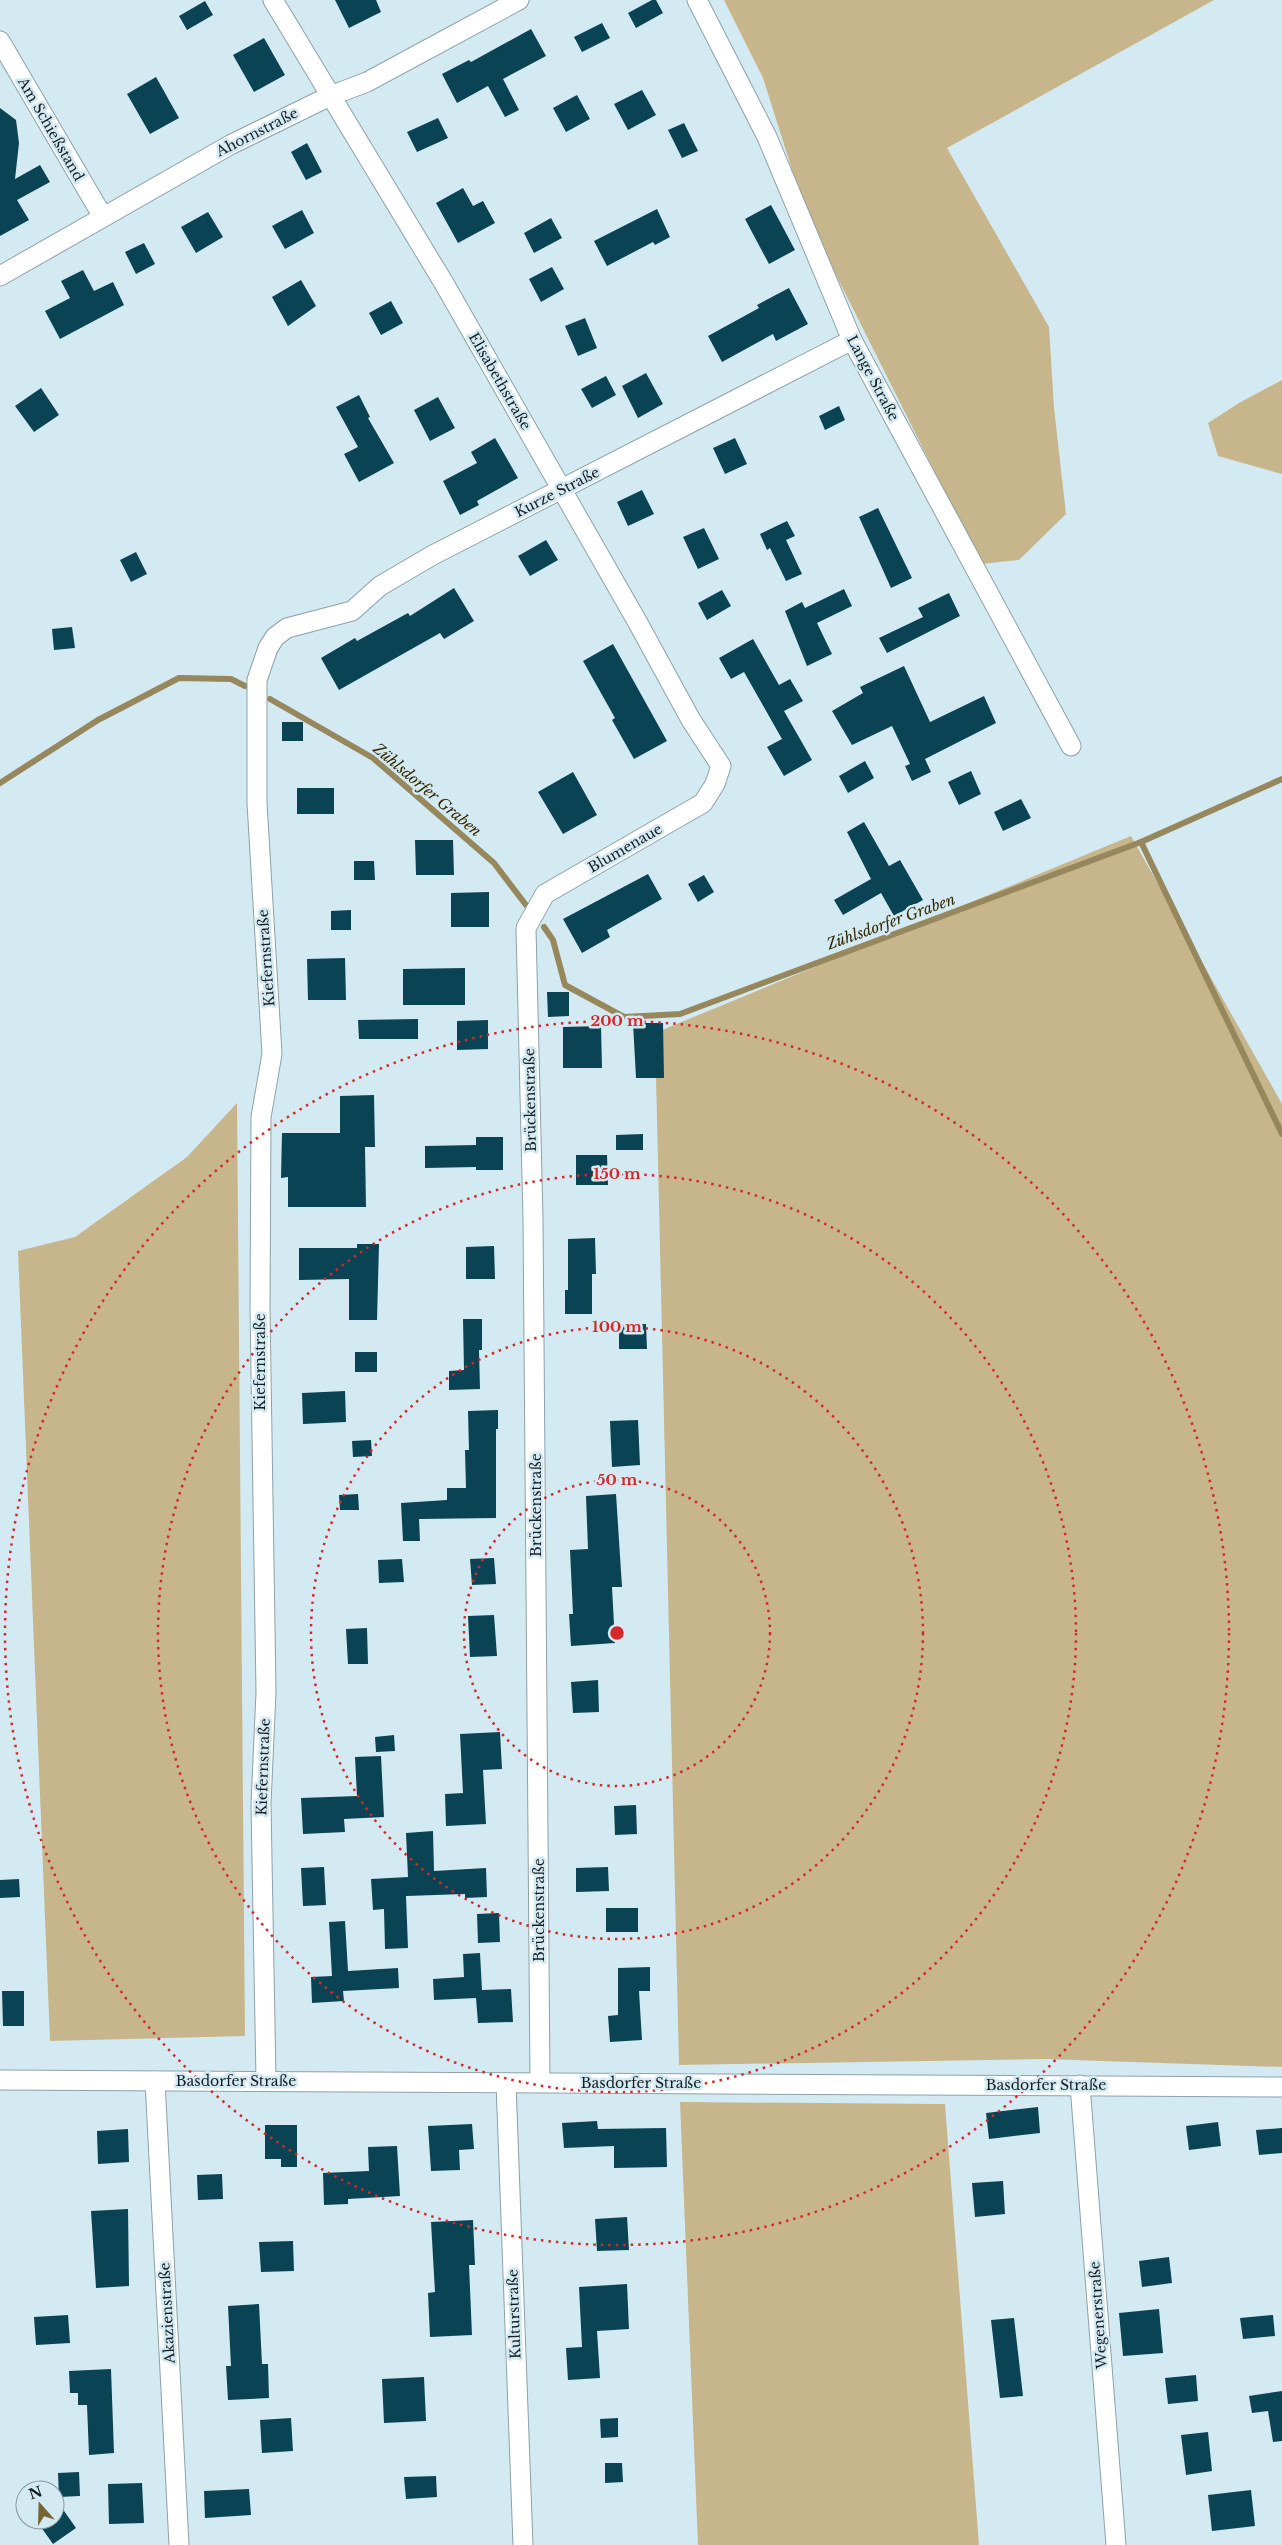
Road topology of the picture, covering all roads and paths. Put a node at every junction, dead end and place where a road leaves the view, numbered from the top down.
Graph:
1 (273, 0) edge
2 (519, 0) edge
3 (697, 0) edge
4 (0, 42) edge
5 (330, 96) junction
6 (103, 217) junction
7 (0, 276) edge
8 (852, 340) junction
9 (562, 490) junction
10 (268, 648) joint
11 (1071, 746) dead end
12 (721, 766) joint
13 (526, 928) joint
14 (0, 2080) edge
15 (266, 2080) junction
16 (155, 2081) junction
17 (506, 2082) junction
18 (540, 2082) junction
19 (1080, 2085) junction
20 (1282, 2087) edge
21 (179, 2545) edge
22 (523, 2545) edge
23 (1116, 2545) edge

1 - 5 street, Elisabethstraße
2 - 5 street, Ahornstraße
3 - 8 street, Lange Straße
4 - 6 street, Am Schießstand
5 - 6 street, Ahornstraße
5 - 9 street, Elisabethstraße
6 - 7 street, Ahornstraße
8 - 9 street, Kurze Straße
8 - 11 street, Lange Straße
9 - 10 street, Kurze Straße
9 - 12 street, Elisabethstraße
10 - 15 street, Kiefernstraße
12 - 13 street, Blumenaue
13 - 18 street, Brückenstraße
14 - 16 street, Basdorfer Straße
15 - 16 street, Basdorfer Straße
15 - 17 street, Basdorfer Straße
16 - 21 street, Akazienstraße
17 - 18 street, Basdorfer Straße
17 - 22 street, Kulturstraße
18 - 19 street, Basdorfer Straße
19 - 20 street, Basdorfer Straße
19 - 23 street, Wegenerstraße

